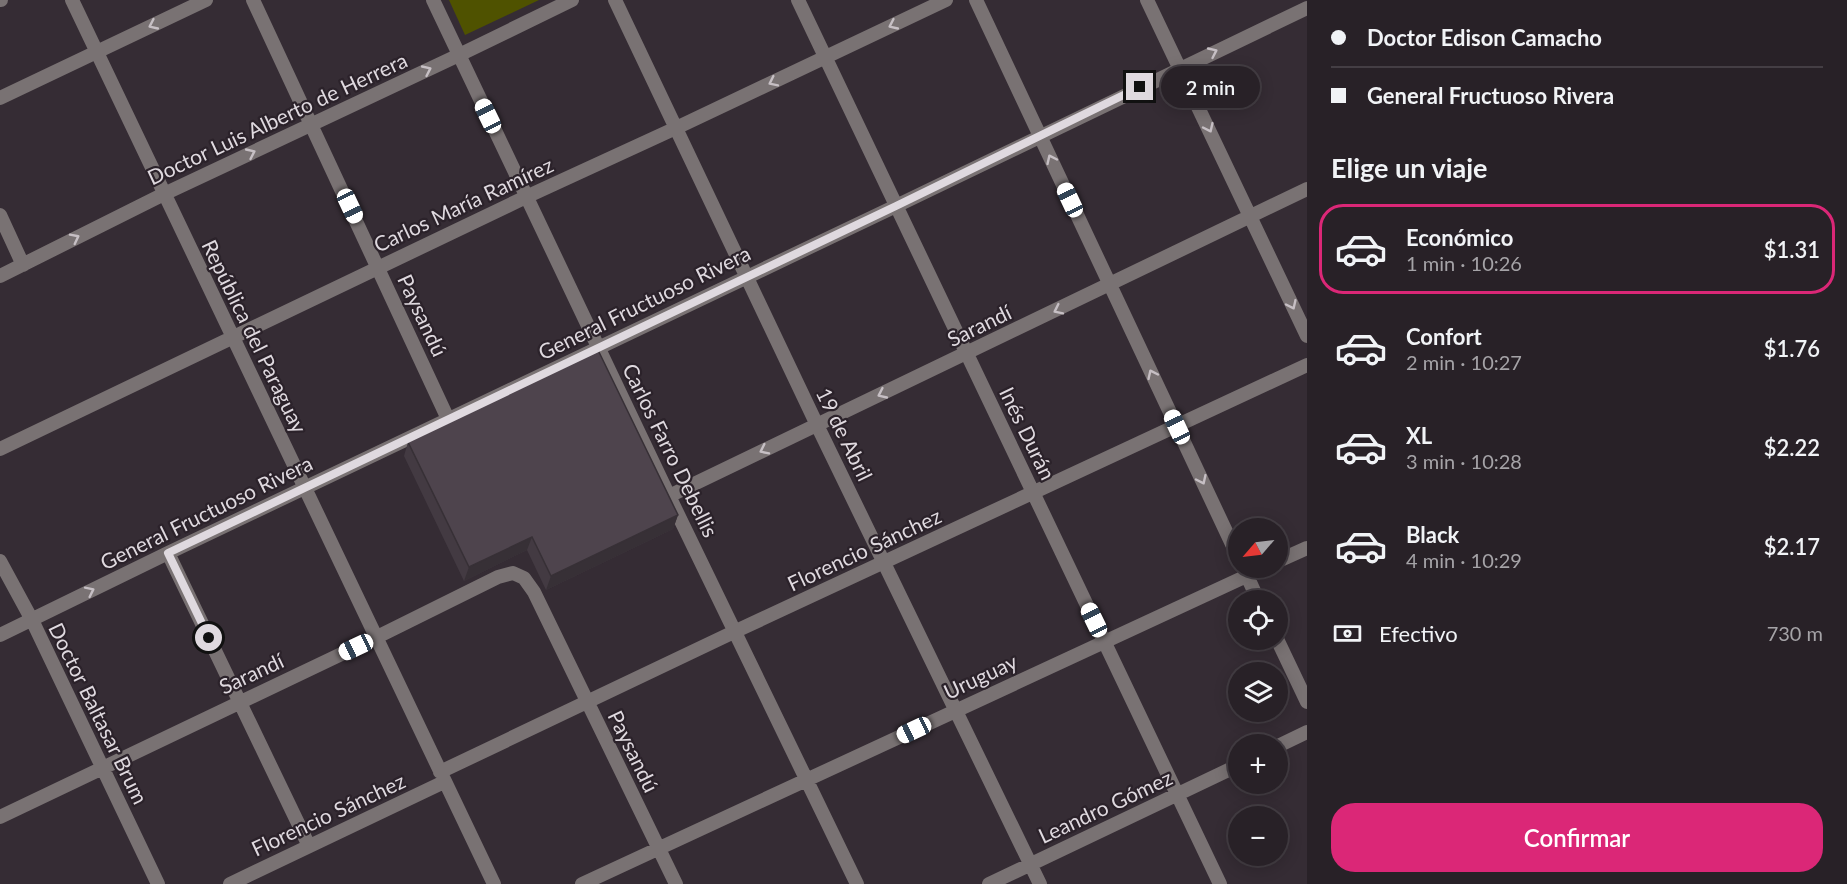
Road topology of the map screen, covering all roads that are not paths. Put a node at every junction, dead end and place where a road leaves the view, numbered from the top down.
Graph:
1 (72, 0) edge
2 (206, 0) edge
3 (253, 0) edge
4 (433, 0) edge
5 (572, 0) edge
6 (615, 0) edge
7 (798, 0) edge
8 (946, 0) edge
9 (976, 0) edge
10 (1147, 0) edge
11 (1307, 8) edge
12 (96, 52) junction
13 (459, 56) junction
14 (825, 57) junction
15 (1180, 68) junction
16 (0, 98) edge
17 (311, 124) junction
18 (676, 128) junction
19 (1040, 136) junction
20 (1307, 189) edge
21 (164, 194) junction
22 (526, 196) junction
23 (896, 206) junction
24 (0, 215) edge
25 (1251, 216) junction
26 (23, 265) junction
27 (378, 267) junction
28 (0, 276) edge
29 (747, 277) junction
30 (1111, 284) junction
31 (1307, 336) edge
32 (233, 338) junction
33 (598, 347) junction
34 (967, 354) junction
35 (1307, 365) edge
36 (448, 419) junction
37 (817, 425) junction
38 (1177, 427) junction
39 (0, 449) edge
40 (305, 488) junction
41 (1034, 494) junction
42 (669, 496) junction
43 (1228, 536) edge
44 (1307, 548) edge
45 (168, 553) junction
46 (1288, 557) edge
47 (0, 561) edge
48 (884, 563) junction
49 (520, 575) joint
50 (1233, 578) edge
51 (32, 620) junction
52 (736, 631) junction
53 (0, 635) edge
54 (375, 638) junction
55 (1104, 641) junction
56 (1282, 650) edge
57 (239, 702) junction
58 (587, 702) junction
59 (1307, 702) edge
60 (957, 710) junction
61 (1307, 732) edge
62 (1288, 741) edge
63 (102, 768) junction
64 (1228, 770) edge
65 (442, 777) junction
66 (807, 778) junction
67 (1177, 795) junction
68 (0, 817) edge
69 (309, 846) junction
70 (658, 848) junction
71 (1030, 864) junction
72 (158, 884) edge
73 (230, 884) edge
74 (494, 884) edge
75 (582, 884) edge
76 (676, 884) edge
77 (857, 884) edge
78 (989, 884) edge
79 (1040, 884) edge
80 (1220, 884) edge

1 - 12 street, República del Paraguay
2 -> 12 street
3 - 17 street, Paysandú
4 - 13 street, Carlos Farro Debellis
5 - 13 street, Doctor Luis Alberto de Herrera
6 - 18 street, 19 de Abril
7 - 14 street, Inés Durán
8 -> 14 street, Carlos María Ramírez
9 - 19 street
10 - 15 street
15 -> 11 street, General Fructuoso Rivera
12 - 16 street
12 - 21 street, República del Paraguay
17 -> 13 street, Doctor Luis Alberto de Herrera
13 - 22 street, Carlos Farro Debellis
14 -> 18 street, Carlos María Ramírez
14 - 23 street, Inés Durán
15 - 19 street, General Fructuoso Rivera
15 -> 25 street
21 -> 17 street, Doctor Luis Alberto de Herrera
17 - 27 street, Paysandú
18 - 22 street, Carlos María Ramírez
18 - 29 street, 19 de Abril
19 - 23 street, General Fructuoso Rivera
30 -> 19 street
20 - 25 street, Sarandí
26 -> 21 street, Doctor Luis Alberto de Herrera
21 - 32 street, República del Paraguay
22 - 27 street, Carlos María Ramírez
22 - 33 street, Carlos Farro Debellis
23 - 29 street, General Fructuoso Rivera
23 - 34 street, Inés Durán
24 - 26 street
25 - 30 street, Sarandí
25 -> 31 street
26 - 28 street, Doctor Luis Alberto de Herrera
27 - 32 street, Carlos María Ramírez
27 - 36 street, Paysandú
29 - 33 street, General Fructuoso Rivera
29 - 37 street, 19 de Abril
30 -> 34 street, Sarandí
38 -> 30 street
32 - 39 street, Carlos María Ramírez
32 - 40 street, República del Paraguay
33 - 36 street, General Fructuoso Rivera
33 - 42 street, Carlos Farro Debellis
34 -> 37 street, Sarandí
34 - 41 street, Inés Durán
35 - 38 street, Florencio Sánchez
36 - 40 street, General Fructuoso Rivera
37 -> 42 street, Sarandí
37 - 48 street, 19 de Abril
38 - 41 street, Florencio Sánchez
38 -> 43 street
40 - 45 street, General Fructuoso Rivera
40 - 54 street, República del Paraguay
41 - 48 street, Florencio Sánchez
41 - 55 street, Inés Durán
42 - 52 street, Carlos Farro Debellis
44 - 46 street
51 -> 45 street, General Fructuoso Rivera
45 - 57 street
47 - 51 street, Doctor Baltasar Brum
48 - 52 street, Florencio Sánchez
48 - 60 street, 19 de Abril
49 - 54 street, Sarandí
49 - 58 street, Paysandú
50 - 55 street, Uruguay
51 - 53 street, General Fructuoso Rivera
51 - 63 street, Doctor Baltasar Brum
52 - 58 street, Florencio Sánchez
52 - 66 street, Carlos Farro Debellis
54 - 57 street, Sarandí
54 - 65 street, República del Paraguay
55 - 60 street, Uruguay
55 - 67 street, Inés Durán
56 - 59 street
57 - 63 street, Sarandí
57 - 69 street
58 - 65 street, Florencio Sánchez
58 - 70 street, Paysandú
60 - 66 street, Uruguay
60 - 71 street, 19 de Abril
61 - 62 street
63 - 68 street, Sarandí
63 - 72 street, Doctor Baltasar Brum
64 - 67 street, Leandro Gómez
65 - 69 street, Florencio Sánchez
65 - 74 street, República del Paraguay
66 - 70 street, Uruguay
66 - 77 street, Carlos Farro Debellis
67 - 71 street, Leandro Gómez
67 - 80 street, Inés Durán
69 - 73 street, Florencio Sánchez
70 - 75 street, Uruguay
70 - 76 street, Paysandú
71 - 78 street, Leandro Gómez
71 - 79 street, 19 de Abril

